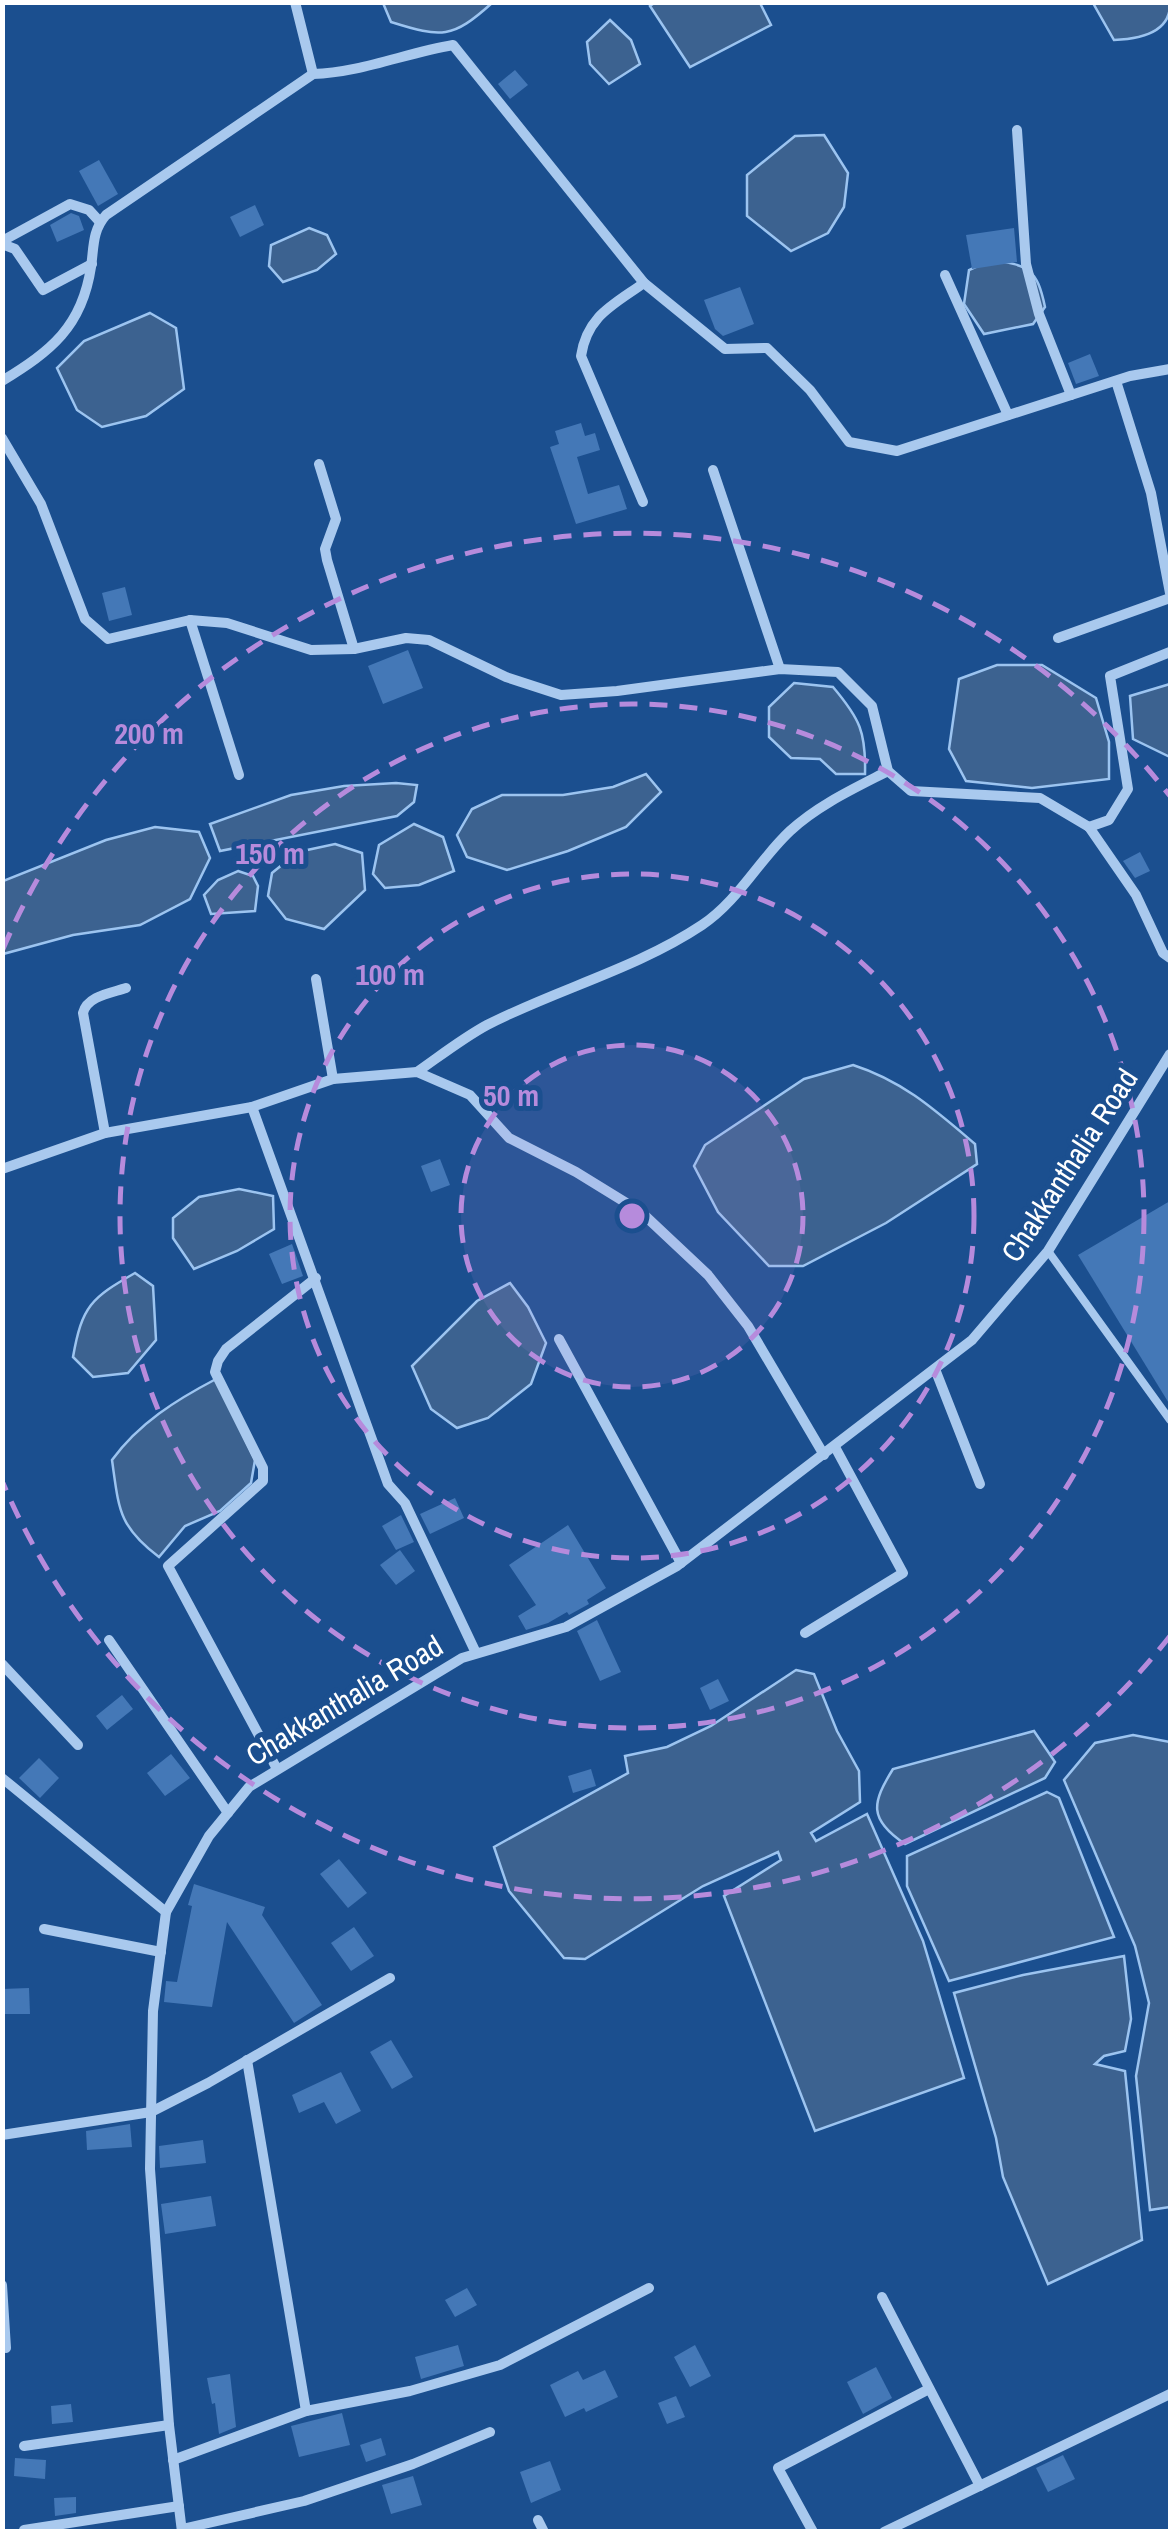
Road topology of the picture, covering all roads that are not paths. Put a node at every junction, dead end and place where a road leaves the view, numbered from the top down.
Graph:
1 (295, 2) edge
2 (313, 74) junction
3 (1017, 130) dead end
4 (100, 222) junction
5 (2, 242) edge
6 (92, 264) junction
7 (945, 275) dead end
8 (644, 283) junction
9 (1170, 370) edge
10 (1116, 381) junction
11 (2, 382) edge
12 (1071, 395) junction
13 (1008, 415) junction
14 (2, 438) edge
15 (319, 464) dead end
16 (713, 470) dead end
17 (643, 502) dead end
18 (1170, 596) edge
19 (190, 620) junction
20 (1058, 638) dead end
21 (354, 649) junction
22 (1170, 652) edge
23 (780, 670) junction
24 (888, 771) junction
25 (239, 775) dead end
26 (1089, 827) junction
27 (1170, 958) edge
28 (316, 979) dead end
29 (126, 988) dead end
30 (1170, 1054) edge
31 (417, 1072) junction
32 (333, 1079) junction
33 (252, 1106) junction
34 (105, 1134) junction
35 (2, 1169) edge
36 (1048, 1251) junction
37 (316, 1278) junction
38 (559, 1338) dead end
39 (935, 1369) junction
40 (1170, 1420) edge
41 (835, 1447) junction
42 (824, 1455) junction
43 (980, 1484) dead end
44 (682, 1563) junction
45 (805, 1634) dead end
46 (109, 1640) dead end
47 (476, 1654) junction
48 (2, 1664) edge
49 (78, 1745) dead end
50 (278, 1769) junction
51 (2, 1778) edge
52 (228, 1813) junction
53 (166, 1912) junction
54 (44, 1929) dead end
55 (161, 1952) junction
56 (390, 1978) dead end
57 (247, 2060) junction
58 (152, 2112) junction
59 (2, 2135) edge
60 (2, 2285) edge
61 (649, 2288) dead end
62 (882, 2297) dead end
63 (6, 2348) dead end
64 (930, 2389) junction
65 (1170, 2394) edge
66 (306, 2410) junction
67 (169, 2425) junction
68 (490, 2432) dead end
69 (24, 2446) dead end
70 (174, 2460) junction
71 (980, 2486) junction
72 (180, 2506) junction
73 (538, 2520) dead end
74 (24, 2530) edge
75 (182, 2530) edge
76 (544, 2532) edge
77 (813, 2532) edge
78 (884, 2532) edge

1 - 2 street
2 - 4 street
2 - 8 street
3 - 12 street
4 - 5 street
4 - 6 street
5 - 6 street
6 - 11 street
7 - 13 street
8 - 13 street
8 - 17 street
9 - 10 street
10 - 12 street
10 - 18 street
12 - 13 street
14 - 19 street
15 - 21 street
16 - 23 street
18 - 20 street
19 - 21 street
19 - 25 street
21 - 23 street
22 - 26 street
23 - 24 street
24 - 26 street
24 - 31 street
26 - 27 street
28 - 32 street
29 - 34 street
30 - 36 street, Chakkanthalia Road
31 - 32 street
31 - 42 street
32 - 33 street
33 - 34 street
33 - 37 street
34 - 35 street
36 - 39 street, Chakkanthalia Road
36 - 40 lane
37 - 47 street
37 - 50 street
38 - 44 street
39 - 41 street, Chakkanthalia Road
39 - 43 street
41 - 42 street, Chakkanthalia Road
41 - 45 street
42 - 44 street, Chakkanthalia Road
44 - 47 street, Chakkanthalia Road
46 - 52 street
47 - 50 street, Chakkanthalia Road
48 - 49 street
50 - 52 street, Chakkanthalia Road
51 - 53 street
52 - 53 street, Chakkanthalia Road
53 - 55 street, Chakkanthalia Road
54 - 55 street
55 - 58 street, Chakkanthalia Road
56 - 57 street
57 - 58 street
57 - 66 street
58 - 59 street
58 - 67 street, Chakkanthalia Road
60 - 63 street
61 - 66 street
62 - 64 street
64 - 71 street
64 - 77 street
65 - 71 street
66 - 70 street
67 - 69 street
67 - 70 street, Chakkanthalia Road
68 - 75 street
70 - 72 street, Chakkanthalia Road
71 - 78 street
72 - 74 street
72 - 75 street, Chakkanthalia Road
73 - 76 street

